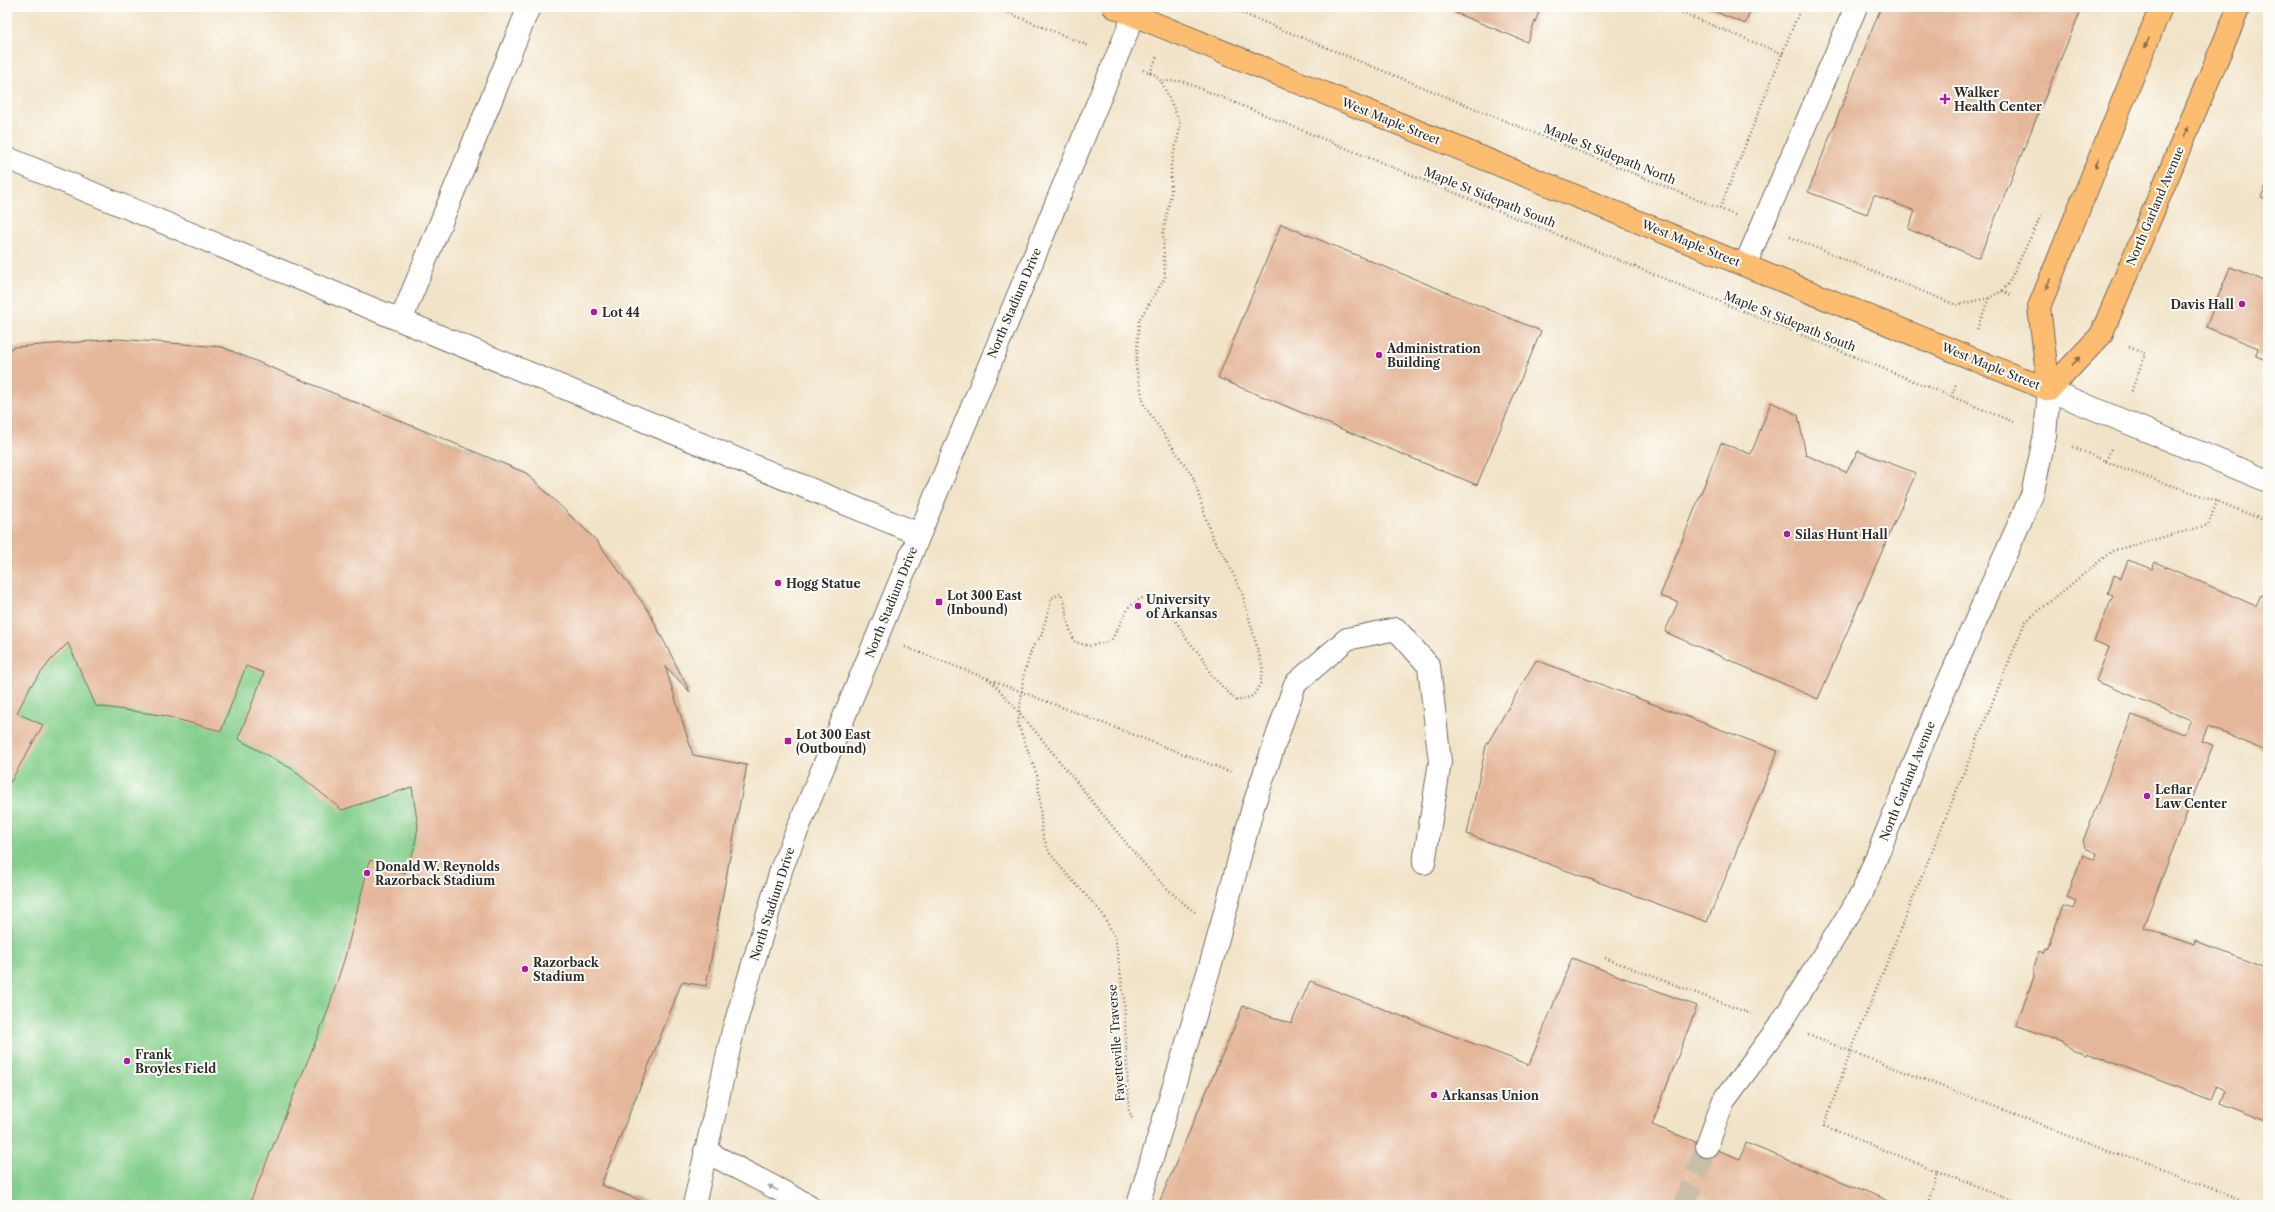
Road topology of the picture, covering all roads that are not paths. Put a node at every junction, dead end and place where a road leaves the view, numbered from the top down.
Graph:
1 (529, 7) edge
2 (1114, 7) edge
3 (1856, 7) edge
4 (2161, 7) edge
5 (2239, 7) edge
6 (1134, 15) junction
7 (7, 158) edge
8 (1745, 265) junction
9 (401, 320) junction
10 (2049, 390) junction
11 (2268, 481) edge
12 (919, 534) junction
13 (1424, 863) dead end
14 (1706, 1146) tunnel mouth
15 (705, 1151) junction
16 (694, 1205) edge
17 (808, 1205) edge
18 (1138, 1205) edge

1 - 9 street
2 - 6 main road, West Maple Street
3 - 8 street
4 -> 10 main road, North Garland Avenue
10 -> 5 main road, North Garland Avenue
6 - 8 main road, West Maple Street
6 - 12 street, North Stadium Drive
7 - 9 street
8 - 10 main road, West Maple Street
9 - 12 street
10 - 11 street, West Maple Street
10 - 14 street, North Garland Avenue
12 - 15 street, North Stadium Drive
13 - 18 street
15 - 16 street, North Stadium Drive
17 -> 15 street

